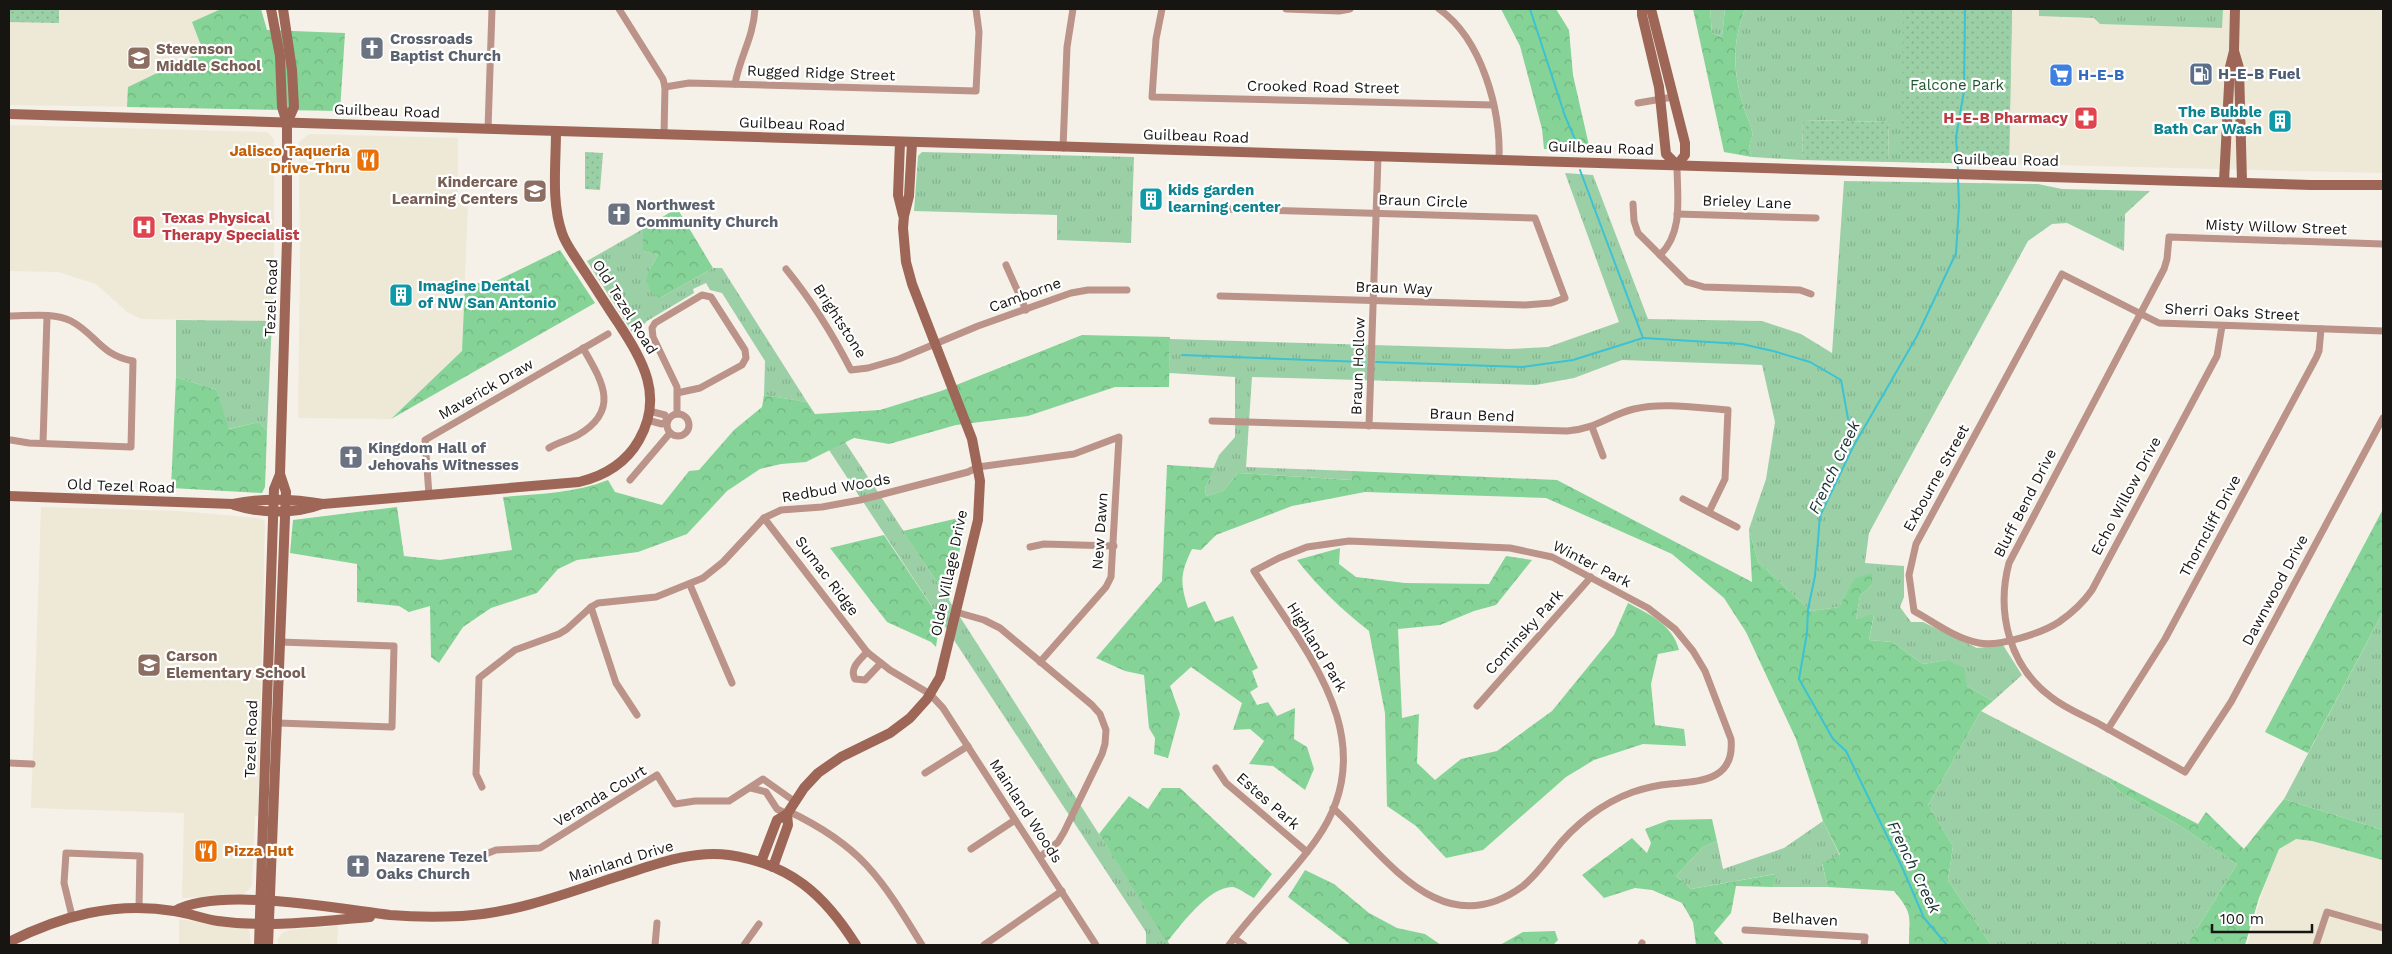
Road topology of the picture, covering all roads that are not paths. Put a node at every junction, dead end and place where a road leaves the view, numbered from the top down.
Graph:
1 (271, 9) edge
2 (283, 9) edge
3 (492, 9) edge
4 (618, 9) edge
5 (755, 9) edge
6 (976, 9) edge
7 (1073, 9) edge
8 (1162, 9) edge
9 (1286, 9) edge
10 (1350, 9) edge
11 (1439, 9) edge
12 (1642, 9) edge
13 (1651, 9) edge
14 (2235, 9) edge
15 (2234, 51) junction
16 (735, 84) junction
17 (665, 87) junction
18 (1673, 97) junction
19 (1661, 99) junction
20 (1638, 103) dead end
21 (1493, 106) junction
22 (9, 114) edge
23 (287, 123) junction
24 (488, 129) junction
25 (556, 131) junction
26 (664, 135) junction
27 (900, 142) junction
28 (912, 143) junction
29 (1064, 148) junction
30 (1378, 156) junction
31 (1499, 160) junction
32 (1677, 165) junction
33 (2224, 181) junction
34 (2242, 182) junction
35 (2383, 185) edge
36 (1634, 204) dead end
37 (1224, 209) dead end
38 (1376, 214) junction
39 (1677, 214) junction
40 (904, 216) junction
41 (1816, 218) dead end
42 (2169, 237) joint
43 (2383, 244) edge
44 (1660, 256) junction
45 (1006, 265) dead end
46 (786, 269) dead end
47 (2062, 274) joint
48 (1127, 290) dead end
49 (1812, 294) dead end
50 (1220, 296) dead end
51 (1565, 298) joint
52 (1374, 301) junction
53 (1026, 310) junction
54 (2139, 315) junction
55 (9, 316) edge
56 (47, 317) junction
57 (2222, 326) junction
58 (2321, 329) junction
59 (2383, 331) edge
60 (608, 334) dead end
61 (936, 345) junction
62 (583, 348) junction
63 (677, 393) junction
64 (677, 414) junction
65 (648, 415) junction
66 (2383, 418) edge
67 (1212, 420) dead end
68 (667, 422) junction
69 (1369, 426) junction
70 (1592, 427) junction
71 (670, 433) junction
72 (1119, 437) joint
73 (11, 440) dead end
74 (43, 443) junction
75 (549, 448) dead end
76 (1603, 456) dead end
77 (978, 467) junction
78 (280, 474) junction
79 (630, 480) dead end
80 (429, 494) junction
81 (9, 496) edge
82 (1683, 498) dead end
83 (274, 506) junction
84 (285, 506) junction
85 (1709, 512) junction
86 (764, 518) junction
87 (1737, 527) dead end
88 (1114, 546) junction
89 (1030, 547) dead end
90 (1254, 571) joint
91 (1591, 577) junction
92 (690, 585) junction
93 (591, 607) junction
94 (956, 612) junction
95 (2010, 640) junction
96 (280, 642) junction
97 (868, 652) junction
98 (1040, 662) junction
99 (881, 663) junction
100 (732, 683) dead end
101 (930, 694) junction
102 (1477, 706) dead end
103 (637, 715) dead end
104 (278, 723) junction
105 (2108, 729) junction
106 (968, 746) junction
107 (9, 763) edge
108 (32, 764) dead end
109 (1216, 768) dead end
110 (2185, 772) joint
111 (924, 773) dead end
112 (482, 786) dead end
113 (751, 788) junction
114 (794, 801) junction
115 (1333, 808) junction
116 (787, 812) junction
117 (1015, 820) junction
118 (971, 848) dead end
119 (1307, 852) junction
120 (478, 857) dead end
121 (1040, 857) junction
122 (761, 862) junction
123 (773, 867) junction
124 (1062, 891) junction
125 (265, 901) junction
126 (139, 908) junction
127 (174, 911) junction
128 (393, 915) junction
129 (72, 916) junction
130 (264, 923) junction
131 (657, 923) dead end
132 (759, 924) dead end
133 (2383, 928) edge
134 (1745, 930) dead end
135 (1234, 938) junction
136 (9, 942) edge
137 (259, 945) edge
138 (268, 945) edge
139 (655, 945) edge
140 (744, 945) edge
141 (856, 945) edge
142 (922, 945) edge
143 (984, 945) edge
144 (1096, 945) edge
145 (1228, 945) edge
146 (1244, 945) edge
147 (1864, 945) edge
148 (2316, 945) edge

1 - 23 main road, Tezel Road
2 - 23 main road, Tezel Road
3 - 24 street
4 - 17 street
5 - 16 street
6 - 16 street, Rugged Ridge Street
7 - 29 street
8 - 21 street, Crooked Road Street
9 - 10 street
11 - 21 street
12 - 19 main road
13 - 18 main road
14 - 15 main road
15 - 33 main road
15 - 34 main road
16 - 17 street, Rugged Ridge Street
17 - 26 street
18 - 19 street
18 - 32 main road
19 - 20 street
19 - 32 main road
21 - 31 street
22 - 23 main road, Guilbeau Road
23 - 24 main road, Guilbeau Road
23 - 78 main road, Tezel Road
24 - 25 main road, Guilbeau Road
25 - 26 main road, Guilbeau Road
25 - 65 main road, Old Tezel Road
26 - 27 main road, Guilbeau Road
27 - 28 main road, Guilbeau Road
27 - 40 main road, Olde Village Drive
28 - 29 main road, Guilbeau Road
28 - 40 main road, Olde Village Drive
29 - 30 main road, Guilbeau Road
30 - 31 main road, Guilbeau Road
30 - 38 street, Braun Hollow
31 - 32 main road, Guilbeau Road
32 - 33 main road, Guilbeau Road
32 - 39 street
33 - 34 main road, Guilbeau Road
34 - 35 main road, Guilbeau Road
36 - 44 street
37 - 38 street, Braun Circle
38 - 51 street, Braun Circle
38 - 52 street, Braun Hollow
39 - 41 street, Brieley Lane
39 - 44 street
40 - 61 main road, Olde Village Drive
42 - 43 street, Misty Willow Street
42 - 54 street, Bluff Bend Drive
44 - 49 street
45 - 53 street
46 - 61 street, Brightstone
47 - 54 street, Sherri Oaks Street
47 - 95 street, Exbourne Street
48 - 53 street, Camborne
50 - 52 street, Braun Way
51 - 52 street, Braun Way
52 - 69 street, Braun Hollow
53 - 61 street, Camborne
54 - 57 street, Sherri Oaks Street
54 - 95 street, Bluff Bend Drive
55 - 56 street
56 - 74 street
56 - 74 street
57 - 58 street, Sherri Oaks Street
57 - 95 street, Echo Willow Drive
58 - 59 street, Sherri Oaks Street
58 - 105 street, Thorncliff Drive
60 - 62 street, Maverick Draw
61 - 77 main road, Olde Village Drive
62 - 75 street
62 - 80 street, Maverick Draw
63 - 63 street
63 - 64 street
64 - 68 street
64 - 71 street
65 - 68 street
65 - 80 main road, Old Tezel Road
66 - 110 street, Dawnwood Drive
67 - 69 street, Braun Bend
68 - 71 street
69 - 70 street, Braun Bend
70 - 76 street
70 - 85 street, Braun Bend
71 - 79 street
72 - 77 street, Redbud Woods
72 - 88 street, New Dawn
73 - 74 street
77 - 86 street, Redbud Woods
77 - 94 main road, Olde Village Drive
78 - 83 main road, Tezel Road
78 - 84 main road, Tezel Road
80 - 84 main road, Old Tezel Road
81 - 83 main road, Old Tezel Road
82 - 85 street
83 - 84 main road, Old Tezel Road
83 - 125 main road, Tezel Road
84 - 96 main road, Tezel Road
85 - 87 street
86 - 92 street, Redbud Woods
86 - 97 street, Sumac Ridge
88 - 89 street
88 - 98 street, New Dawn
90 - 91 street, Winter Park
90 - 115 street, Highland Park
91 - 102 street, Cominsky Park
91 - 115 street, Winter Park
92 - 93 street, Redbud Woods
92 - 100 street
93 - 103 street
93 - 112 street, Redbud Woods
94 - 98 street
94 - 101 main road, Olde Village Drive
95 - 105 street, Bluff Bend Drive
96 - 104 main road, Tezel Road
96 - 104 street
97 - 99 street, Sumac Ridge
97 - 99 street
98 - 121 street
99 - 101 street, Sumac Ridge
101 - 106 street, Mainland Woods
101 - 114 main road, Olde Village Drive
104 - 125 main road, Tezel Road
105 - 110 street, Bluff Bend Drive
106 - 111 street
106 - 117 street, Mainland Woods
107 - 108 street
109 - 119 street, Estes Park
113 - 114 street, Veranda Court
113 - 116 street
113 - 120 street, Veranda Court
114 - 116 main road, Olde Village Drive
115 - 119 street, Highland Park
116 - 122 main road, Olde Village Drive
116 - 123 main road, Olde Village Drive
116 - 142 street
117 - 118 street
117 - 121 street, Mainland Woods
119 - 135 street, Highland Park
121 - 124 street, Mainland Woods
122 - 123 main road, Mainland Drive
122 - 128 main road, Mainland Drive
123 - 141 main road, Mainland Drive
124 - 143 street
124 - 144 street, Mainland Woods
125 - 127 main road, Mainland Drive
125 - 128 main road, Mainland Drive
125 - 130 main road, Tezel Road
126 - 127 main road, Mainland Drive
126 - 129 main road, Mainland Drive
126 - 129 street
127 - 130 main road, Mainland Drive
128 - 130 main road, Mainland Drive
129 - 136 main road, Mainland Drive
130 - 137 main road, Tezel Road
130 - 138 main road, Tezel Road
131 - 139 street
132 - 140 street
133 - 148 street
134 - 147 street, Belhaven
135 - 145 street, Highland Park
135 - 146 street

